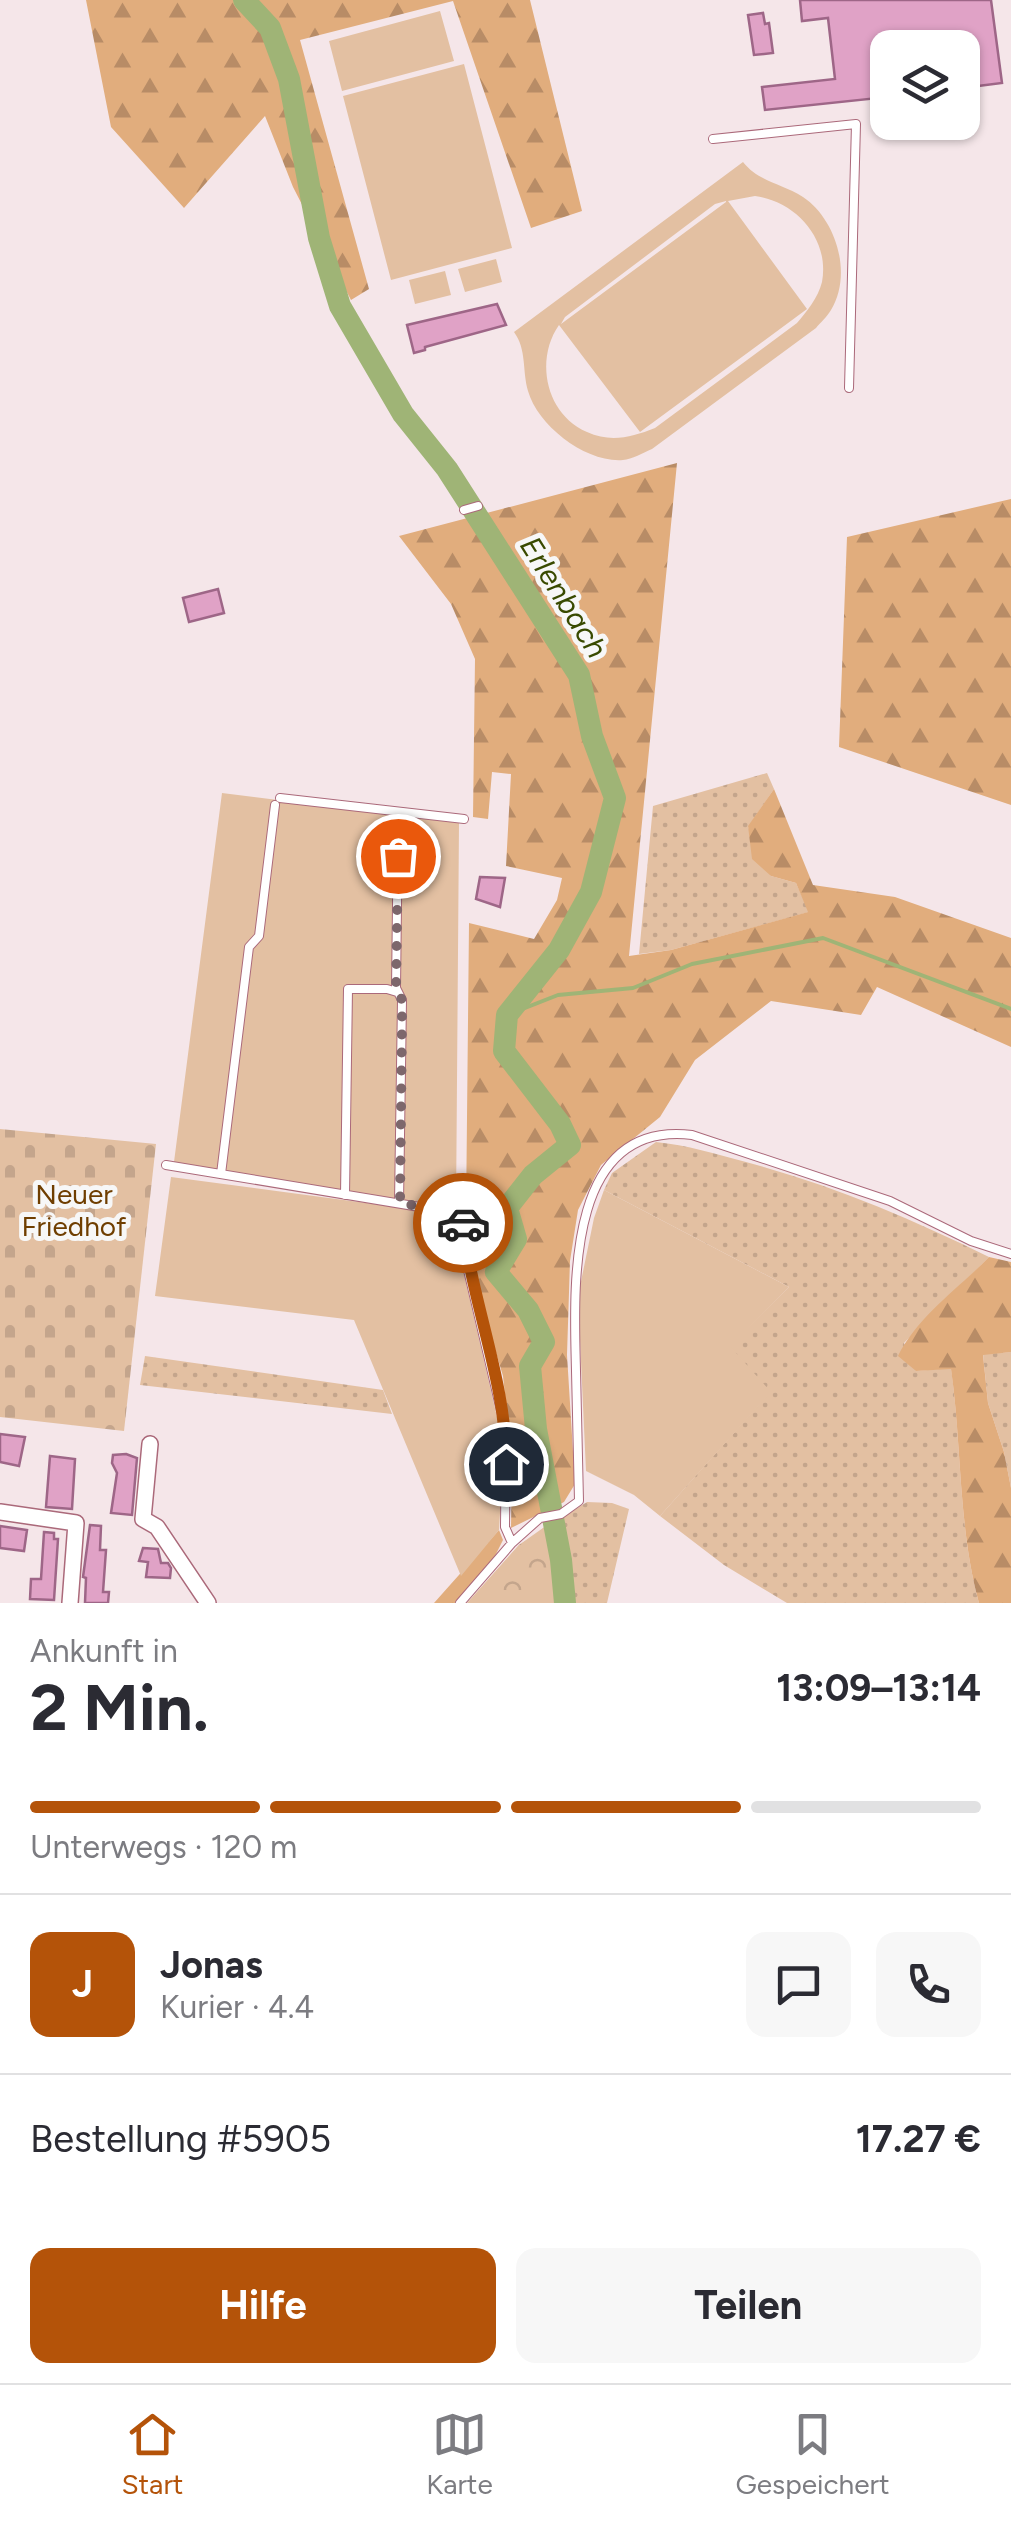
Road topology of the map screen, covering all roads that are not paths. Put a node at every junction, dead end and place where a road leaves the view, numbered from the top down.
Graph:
1 (712, 139) dead end
2 (849, 388) dead end
3 (478, 506) dead end
4 (464, 510) dead end
5 (464, 819) dead end
6 (398, 823) dead end
7 (397, 992) junction
8 (166, 1165) dead end
9 (221, 1174) junction
10 (345, 1195) junction
11 (400, 1203) junction
12 (1011, 1254) edge
13 (150, 1444) dead end
14 (0, 1512) edge
15 (512, 1544) junction
16 (70, 1603) edge
17 (208, 1603) edge
18 (460, 1603) edge

1 - 2 lane
3 - 4 lane
5 - 9 lane
6 - 7 lane
7 - 10 lane
7 - 11 lane
8 - 9 lane
9 - 10 lane
10 - 11 lane
11 - 15 lane
12 - 15 lane
13 - 17 street
14 - 16 street
15 - 18 lane

